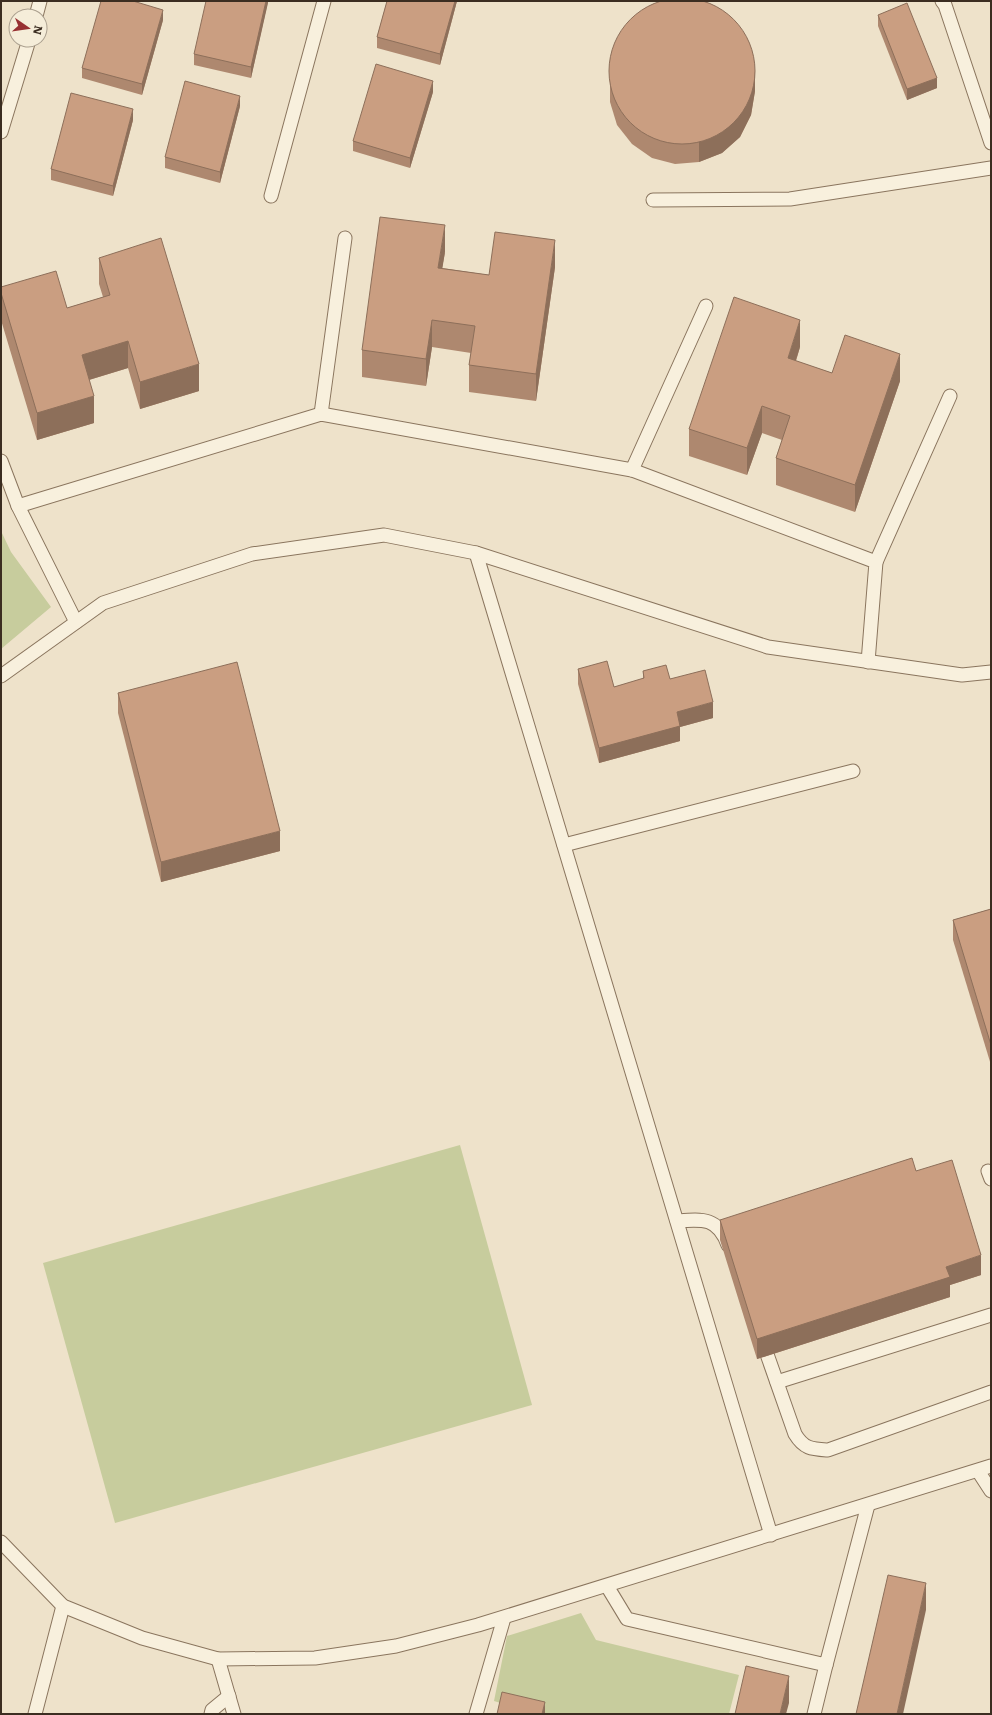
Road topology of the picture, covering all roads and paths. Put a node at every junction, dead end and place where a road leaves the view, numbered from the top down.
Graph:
1 (324, 1) edge
2 (942, 1) edge
3 (27, 48) edge
4 (1, 132) edge
5 (991, 143) edge
6 (991, 168) edge
7 (271, 196) dead end
8 (653, 200) dead end
9 (345, 238) dead end
10 (706, 306) dead end
11 (950, 396) dead end
12 (321, 414) junction
13 (1, 462) edge
14 (632, 470) junction
15 (18, 506) junction
16 (476, 553) junction
17 (876, 562) junction
18 (76, 622) junction
19 (868, 662) junction
20 (991, 672) edge
21 (1, 676) edge
22 (853, 771) dead end
23 (564, 845) junction
24 (677, 1221) junction
25 (733, 1258) edge
26 (991, 1315) edge
27 (759, 1331) edge
28 (777, 1382) junction
29 (991, 1392) edge
30 (991, 1466) edge
31 (978, 1471) junction
32 (991, 1491) edge
33 (868, 1505) junction
34 (771, 1535) junction
35 (1, 1542) edge
36 (607, 1586) junction
37 (63, 1606) junction
38 (504, 1618) junction
39 (218, 1658) junction
40 (826, 1665) junction
41 (229, 1696) junction
42 (35, 1714) edge
43 (211, 1714) edge
44 (234, 1714) edge
45 (476, 1714) edge
46 (814, 1714) edge

1 - 7 lane
2 - 5 lane
3 - 4 lane
6 - 8 lane
9 - 12 lane
10 - 14 lane
11 - 17 lane
12 - 14 lane
12 - 15 lane
13 - 15 lane
14 - 17 lane
15 - 18 lane
16 - 18 lane
16 - 19 lane
16 - 23 lane
17 - 19 lane
18 - 21 lane
19 - 20 lane
22 - 23 lane
23 - 24 lane
24 - 25 lane
24 - 34 lane
26 - 28 lane
27 - 28 lane
28 - 29 lane
30 - 31 lane
31 - 32 lane
31 - 33 lane
33 - 34 lane
33 - 40 lane
34 - 36 lane
35 - 37 lane
36 - 38 lane
36 - 40 lane
37 - 39 lane
37 - 42 lane
38 - 39 lane
38 - 45 lane
39 - 41 lane
40 - 46 lane
41 - 43 lane
41 - 44 lane

